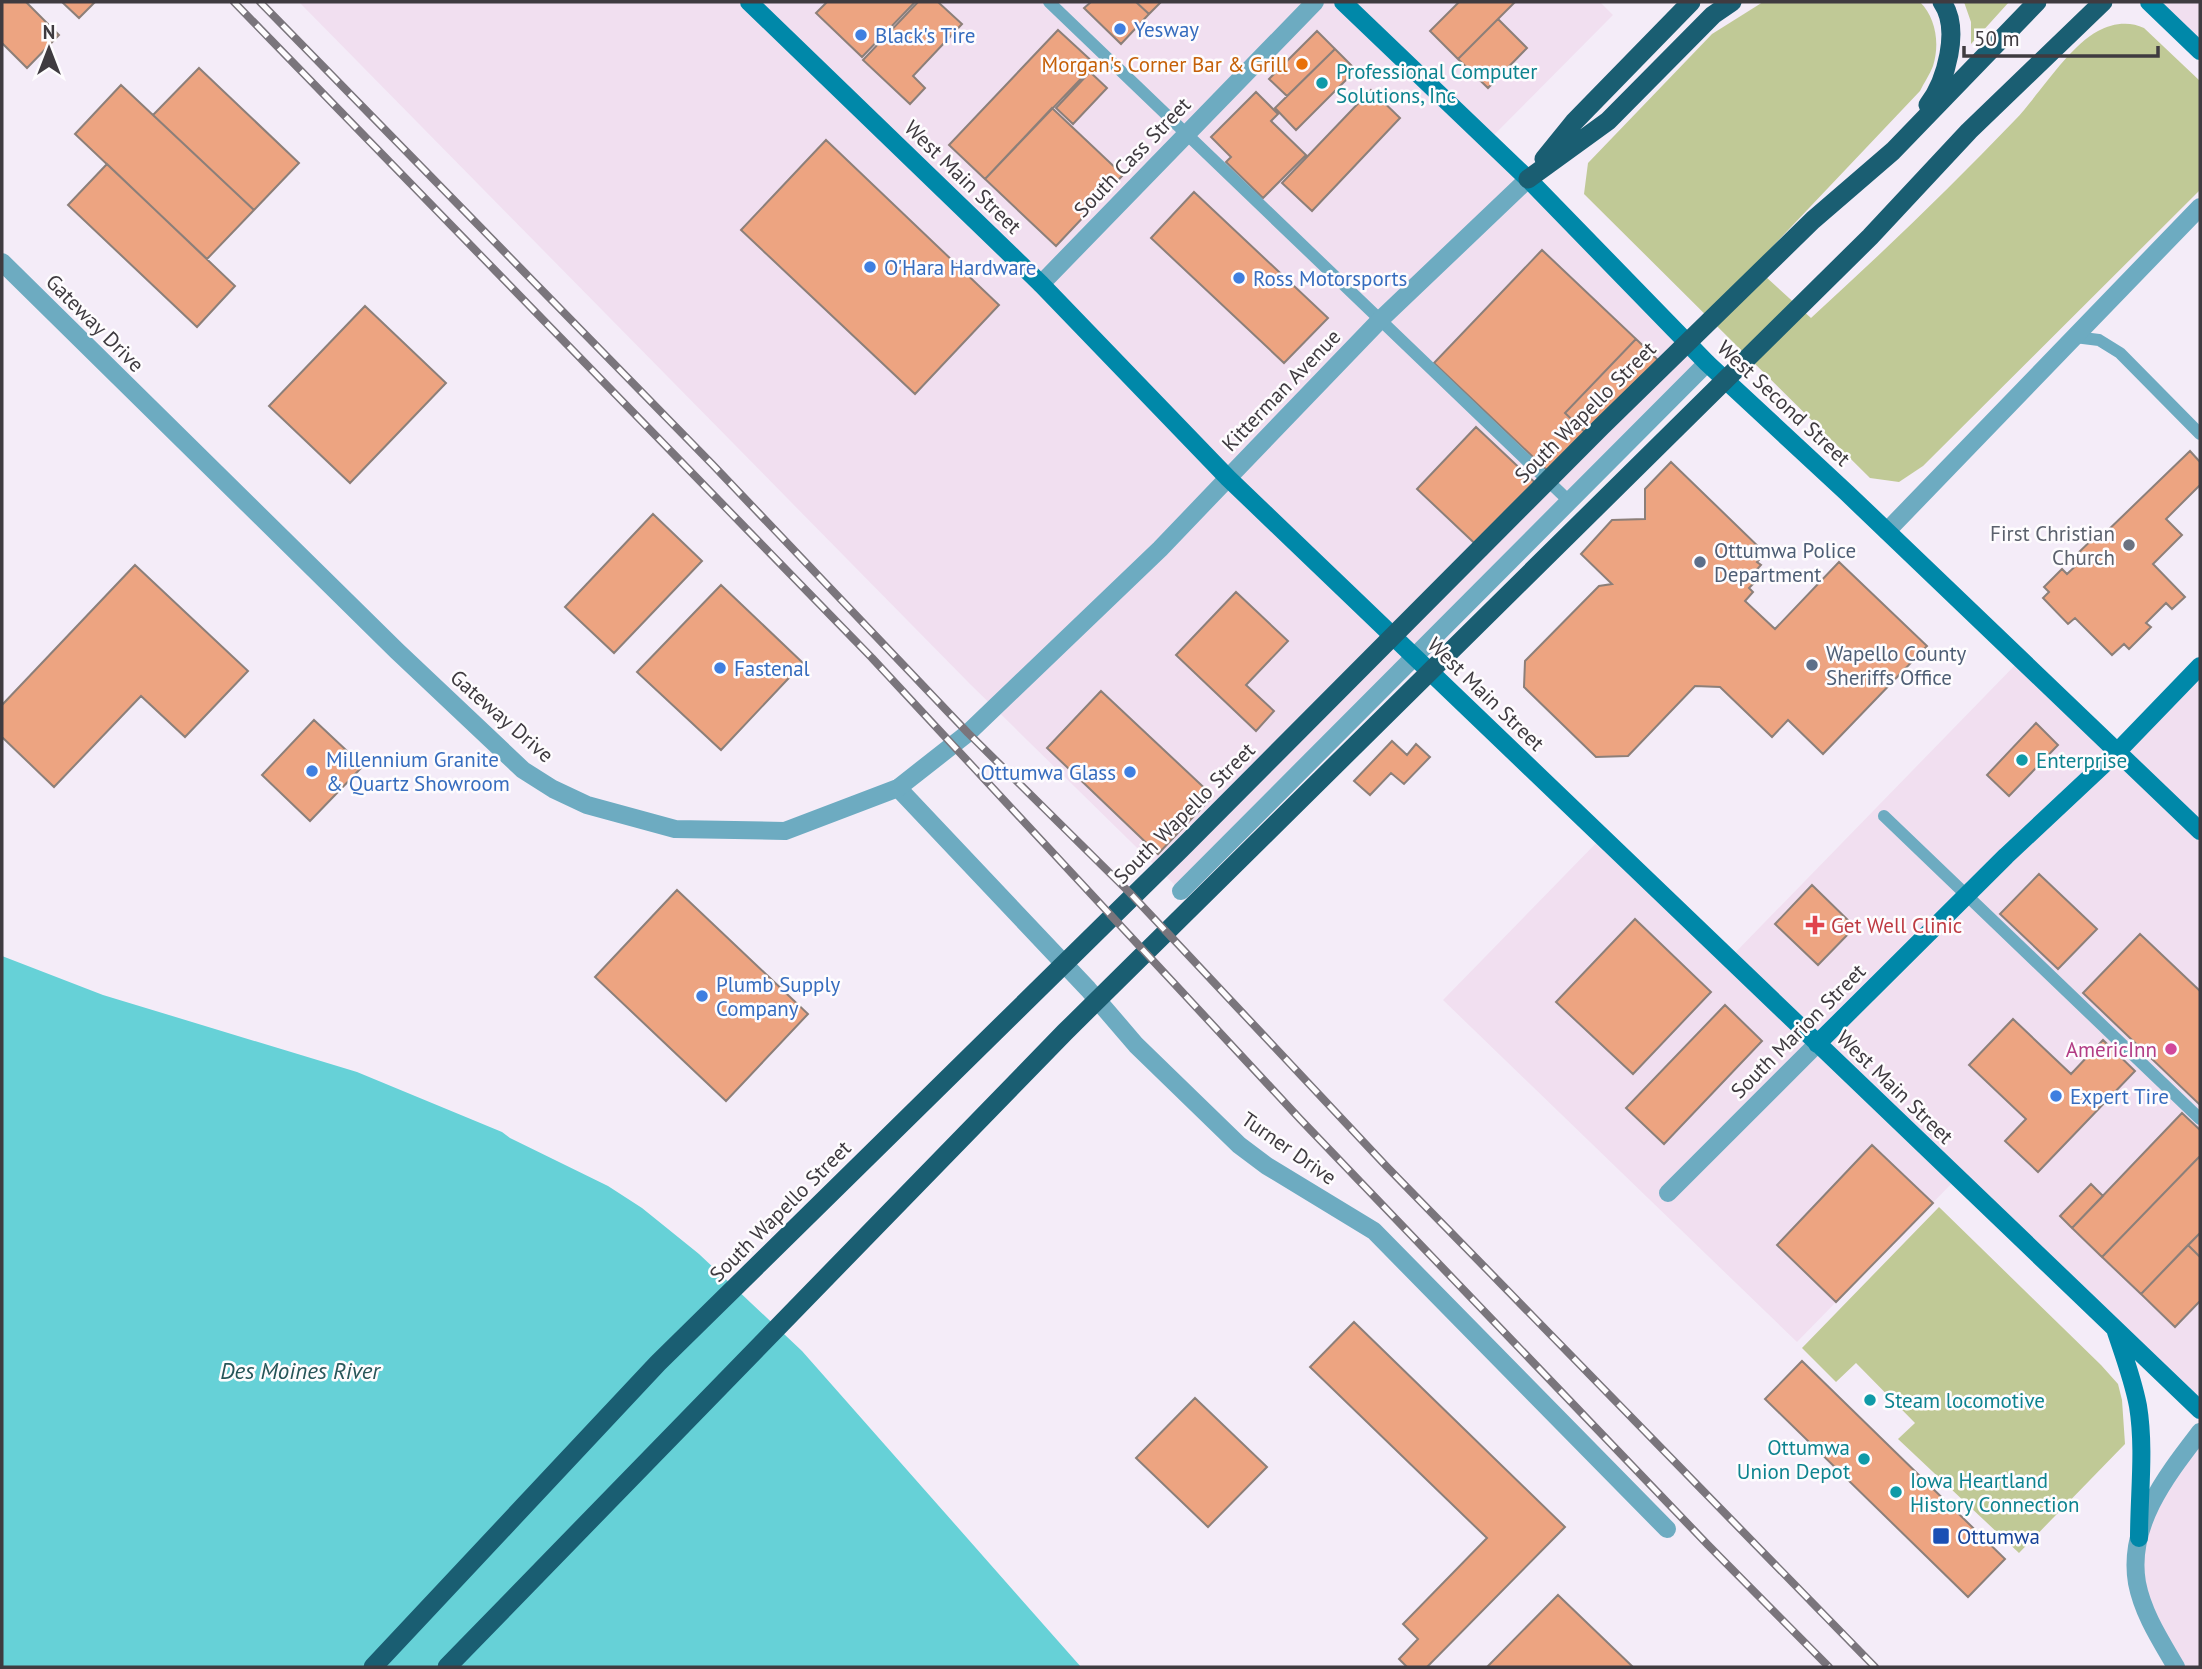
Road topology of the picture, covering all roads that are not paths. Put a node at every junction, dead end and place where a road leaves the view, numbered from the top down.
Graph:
1 (749, 2) edge
2 (1049, 2) edge
3 (1315, 2) edge
4 (1343, 2) edge
5 (1691, 2) edge
6 (1732, 2) edge
7 (1942, 2) edge
8 (2037, 2) edge
9 (2103, 2) edge
10 (2149, 2) edge
11 (2200, 51) edge
12 (1186, 134) junction
13 (1893, 151) junction
14 (1528, 179) junction
15 (2200, 207) edge
16 (2, 262) edge
17 (1041, 284) junction
18 (1380, 320) junction
19 (2075, 337) junction
20 (1707, 363) junction
21 (2200, 434) edge
22 (1228, 478) junction
23 (1569, 501) junction
24 (1887, 531) junction
25 (1069, 636) joint
26 (1414, 657) junction
27 (2200, 666) edge
28 (2117, 752) junction
29 (898, 788) junction
30 (1884, 816) dead end
31 (2200, 831) edge
32 (1181, 891) dead end
33 (1968, 895) junction
34 (1817, 1044) junction
35 (2200, 1119) edge
36 (1668, 1194) dead end
37 (2115, 1328) junction
38 (2200, 1410) edge
39 (2200, 1432) edge
40 (1667, 1529) dead end
41 (2139, 1538) junction
42 (373, 1667) edge
43 (447, 1667) edge
44 (2176, 1667) edge

1 - 17 main road, West Main Street
2 - 12 lane
3 - 12 street, South Cass Street
4 - 14 main road, West Second Street
5 - 14 highway
6 - 14 highway
7 - 13 highway
8 - 13 highway, South Wapello Street
9 - 43 highway
10 - 11 main road
12 - 17 street, South Cass Street
12 - 18 lane
13 - 42 highway, South Wapello Street
14 - 18 street, Kitterman Avenue
14 - 20 main road, West Second Street
15 - 19 street
16 - 29 street, Gateway Drive
17 - 22 main road, West Main Street
18 - 22 street, Kitterman Avenue
18 - 23 lane
19 - 21 lane
19 - 24 street
20 - 23 street
20 - 24 main road, West Second Street
22 - 25 street, Kitterman Avenue
22 - 26 main road, West Main Street
23 - 26 street
24 - 28 main road, West Second Street
25 - 29 street, Gateway Drive
26 - 32 street
26 - 34 main road, West Main Street
27 - 28 main road, South Marion Street
28 - 31 main road, West Second Street
28 - 33 main road, South Marion Street
29 - 40 street, Turner Drive
30 - 33 lane
33 - 34 main road, South Marion Street
33 - 35 lane
34 - 36 street, South Marion Street
34 - 37 main road, West Main Street
37 - 38 main road, West Main Street
37 - 41 main road
39 - 41 street
41 - 44 street

